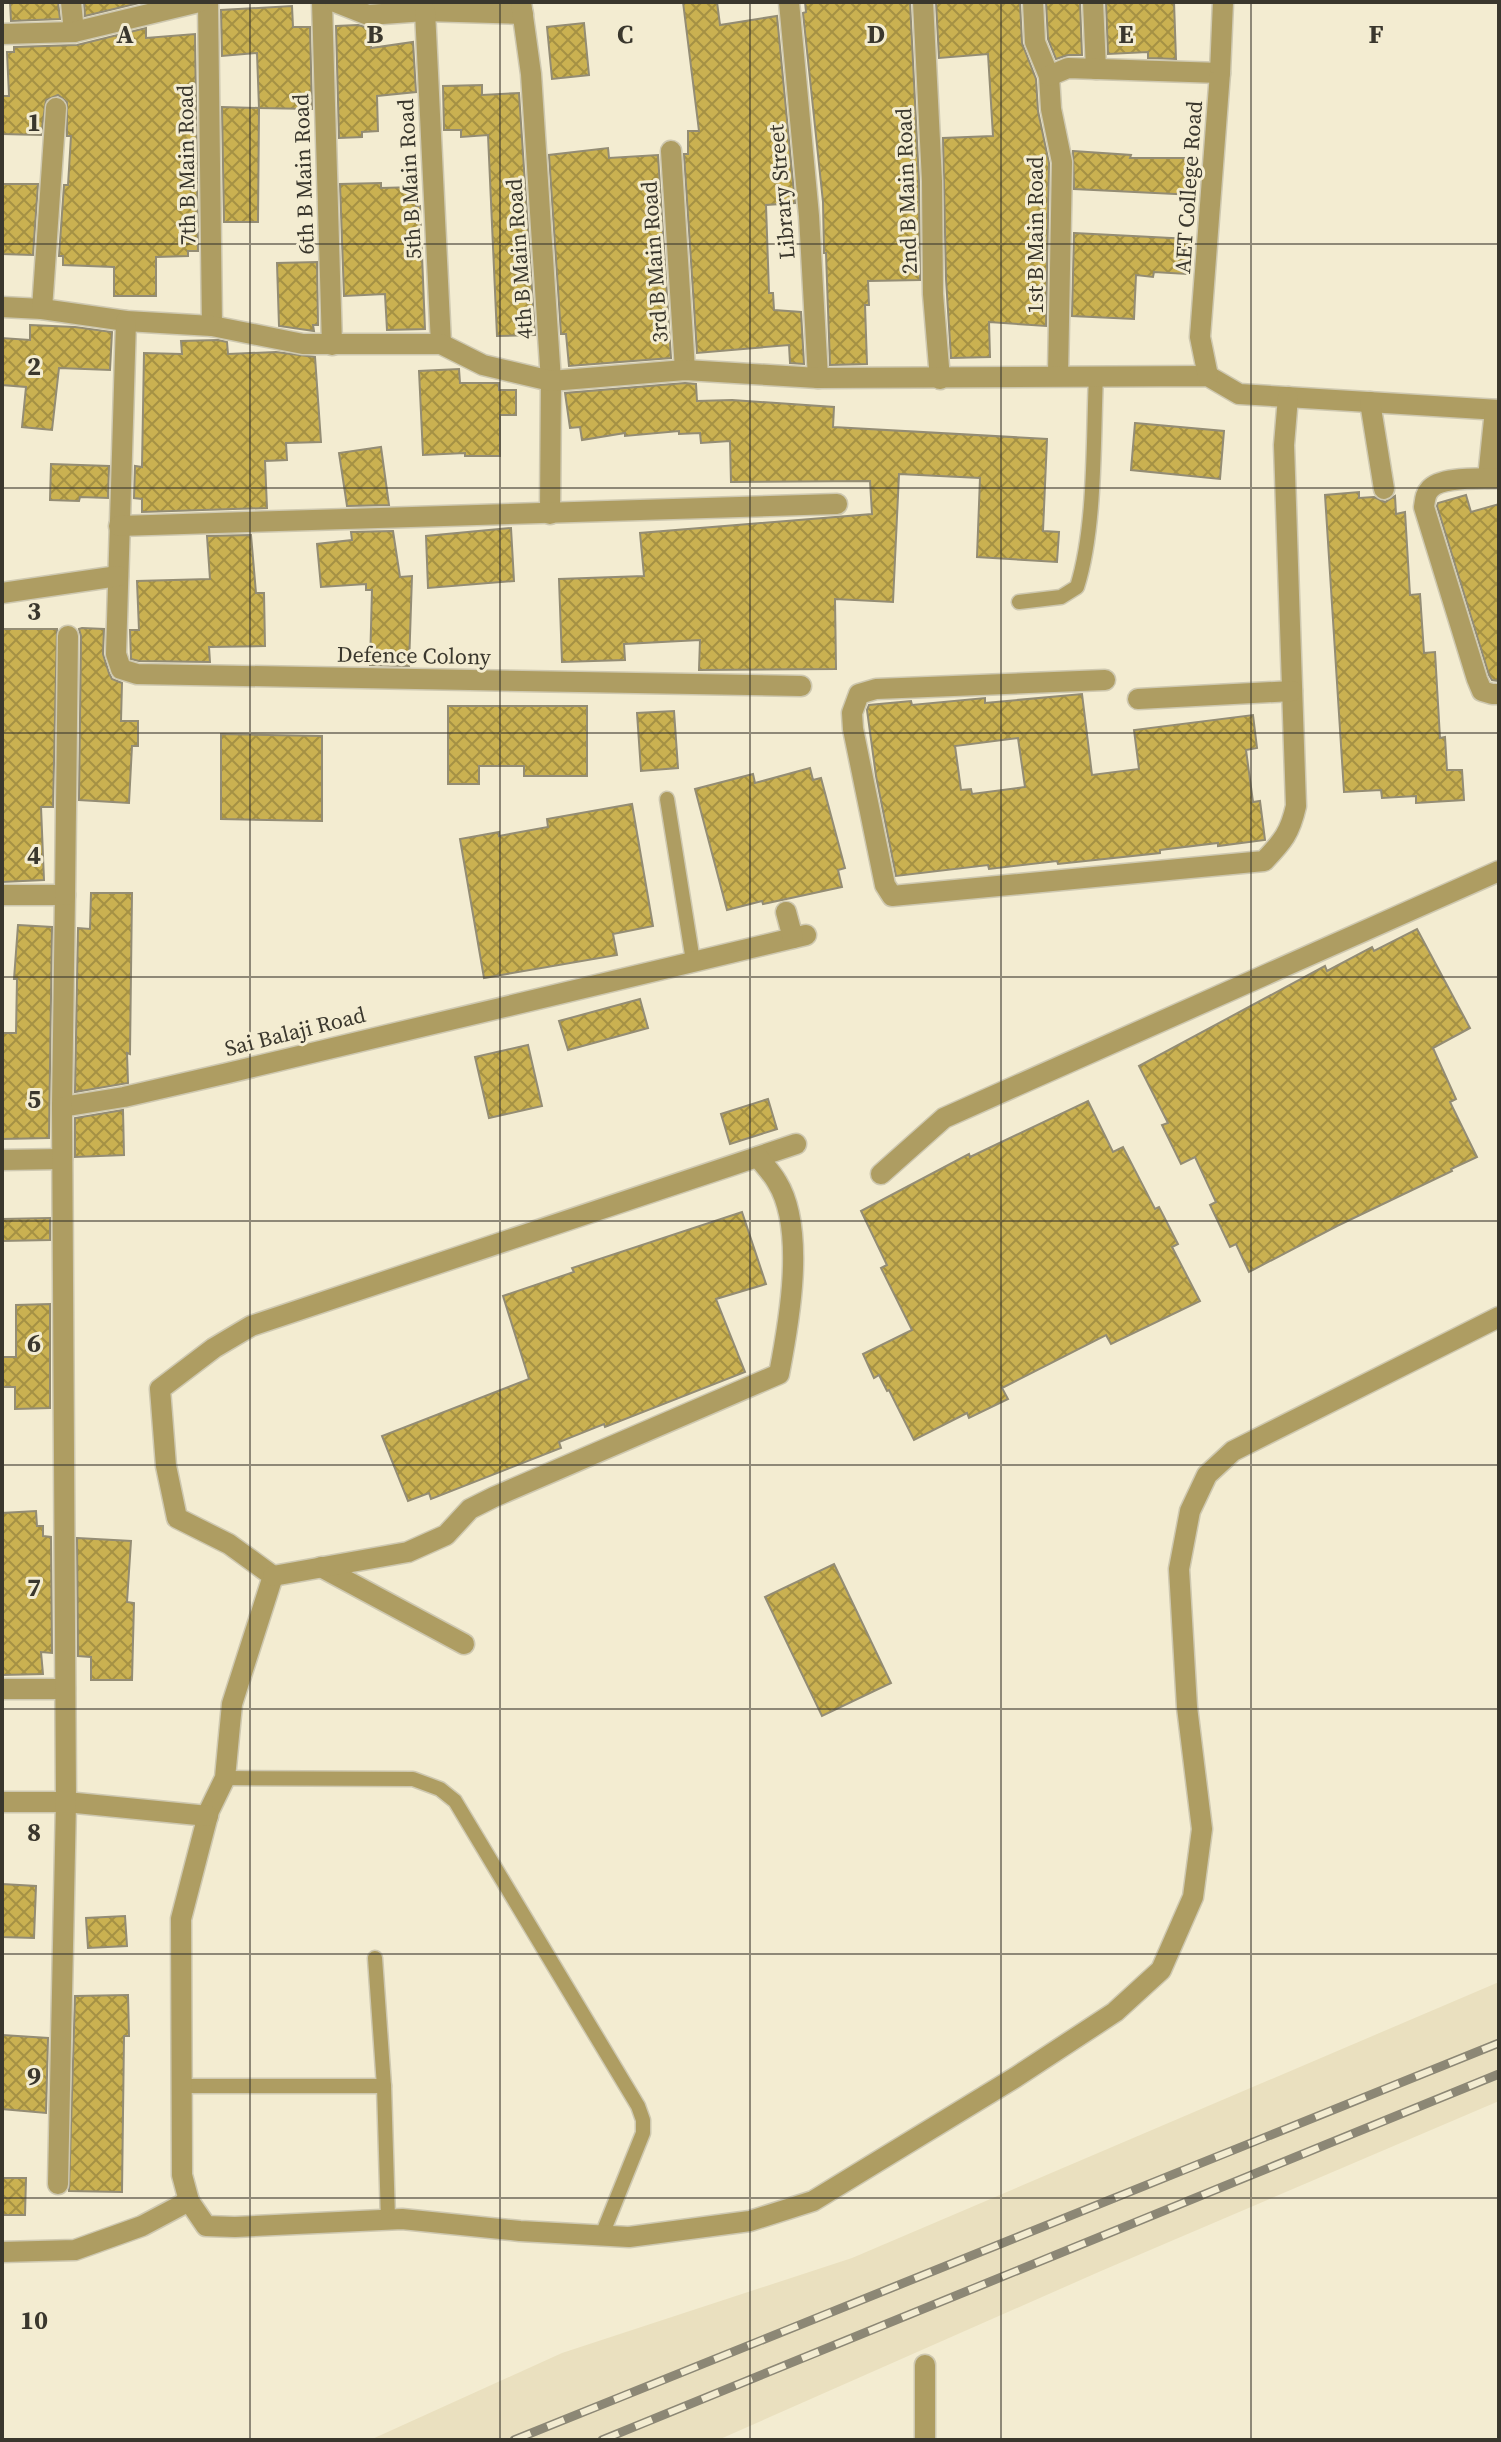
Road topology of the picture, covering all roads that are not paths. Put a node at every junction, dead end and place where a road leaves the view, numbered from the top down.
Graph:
1 (71, 2) edge
2 (199, 2) edge
3 (208, 2) edge
4 (322, 2) edge
5 (335, 2) edge
6 (789, 2) edge
7 (923, 2) edge
8 (1033, 2) edge
9 (1093, 2) edge
10 (1223, 2) edge
11 (522, 8) edge
12 (425, 11) junction
13 (74, 32) junction
14 (2, 34) edge
15 (1096, 69) junction
16 (1220, 73) junction
17 (1049, 76) junction
18 (56, 108) dead end
19 (671, 151) dead end
20 (2, 307) edge
21 (42, 309) junction
22 (126, 321) junction
23 (212, 326) junction
24 (441, 344) junction
25 (332, 345) junction
26 (685, 370) junction
27 (1058, 375) junction
28 (1096, 376) junction
29 (1208, 376) junction
30 (818, 378) junction
31 (940, 379) junction
32 (551, 381) junction
33 (1288, 397) junction
34 (1370, 402) junction
35 (1497, 410) edge
36 (1494, 478) edge
37 (1384, 489) dead end
38 (837, 504) dead end
39 (550, 514) junction
40 (119, 526) junction
41 (118, 576) junction
42 (2, 593) edge
43 (1019, 602) dead end
44 (68, 636) dead end
45 (1105, 680) dead end
46 (801, 686) dead end
47 (1292, 691) junction
48 (1499, 694) edge
49 (1138, 699) dead end
50 (667, 799) dead end
51 (1499, 871) edge
52 (2, 895) edge
53 (65, 895) junction
54 (786, 912) dead end
55 (693, 961) junction
56 (62, 1107) junction
57 (796, 1144) dead end
58 (758, 1157) junction
59 (62, 1159) junction
60 (2, 1160) edge
61 (881, 1174) dead end
62 (1499, 1317) edge
63 (321, 1567) junction
64 (273, 1576) junction
65 (464, 1644) dead end
66 (2, 1689) edge
67 (65, 1689) junction
68 (225, 1778) junction
69 (2, 1802) edge
70 (66, 1802) junction
71 (208, 1816) junction
72 (375, 1958) dead end
73 (181, 2086) junction
74 (384, 2086) junction
75 (58, 2184) dead end
76 (189, 2201) junction
77 (388, 2219) junction
78 (602, 2235) junction
79 (2, 2252) edge
80 (925, 2365) dead end
81 (925, 2440) edge

1 - 13 street
2 - 13 street
3 - 23 street, 7th B Main Road
4 - 25 street, 6th B Main Road
5 - 12 street
6 - 30 street, Library Street
7 - 31 street, 2nd B Main Road
8 - 17 street, 1st B Main Road
9 - 15 street
10 - 16 street, AET College Road
11 - 12 street
11 - 32 street, 4th B Main Road
12 - 24 street, 5th B Main Road
13 - 14 street
15 - 16 street
15 - 17 street
16 - 29 street, AET College Road
17 - 27 street, 1st B Main Road
18 - 21 street
19 - 26 street, 3rd B Main Road
20 - 21 street
21 - 22 street
22 - 23 street
22 - 40 street
23 - 25 street
24 - 25 street
24 - 32 street
26 - 30 street
26 - 32 street
27 - 28 street
27 - 31 street
28 - 29 street
28 - 43 lane
29 - 33 street
30 - 31 street
32 - 39 street, 4th B Main Road
33 - 34 street
33 - 47 street
34 - 35 street
34 - 37 street
35 - 36 street
36 - 48 street
38 - 39 street
39 - 40 street
40 - 41 street
41 - 42 street
41 - 46 street, Defence Colony
44 - 53 street
45 - 47 street
47 - 49 street
50 - 55 lane
51 - 61 street
52 - 53 street
53 - 56 street
54 - 55 street, Sai Balaji Road
55 - 56 street, Sai Balaji Road
56 - 59 street
57 - 58 street
58 - 63 street
58 - 64 street
59 - 60 street
59 - 67 street
62 - 78 street
63 - 64 street
63 - 65 street
64 - 68 street
66 - 67 street
67 - 70 street
68 - 71 street
68 - 78 lane
69 - 70 street
70 - 71 street
70 - 75 street
71 - 73 street
72 - 74 lane
73 - 74 lane
73 - 76 street
74 - 77 lane
76 - 77 street
76 - 79 street
77 - 78 street
80 - 81 street

